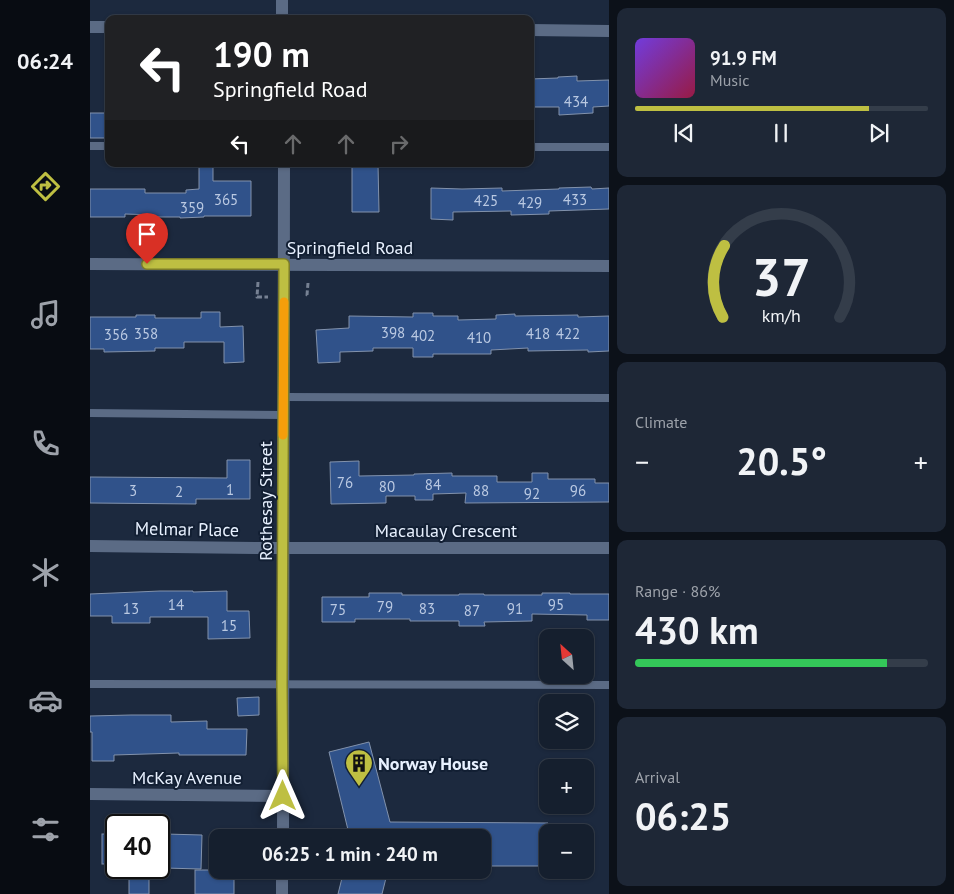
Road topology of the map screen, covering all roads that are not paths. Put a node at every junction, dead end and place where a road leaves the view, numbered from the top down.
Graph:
1 (282, 0) edge
2 (282, 15) edge
3 (90, 27) edge
4 (105, 27) edge
5 (534, 30) edge
6 (609, 31) edge
7 (90, 146) edge
8 (105, 146) edge
9 (534, 147) edge
10 (609, 148) edge
11 (284, 167) edge
12 (90, 264) edge
13 (284, 264) junction
14 (609, 266) edge
15 (283, 397) junction
16 (609, 398) edge
17 (90, 413) edge
18 (283, 415) junction
19 (90, 546) edge
20 (283, 547) junction
21 (609, 548) edge
22 (90, 684) edge
23 (282, 685) junction
24 (609, 685) edge
25 (90, 794) edge
26 (283, 796) junction
27 (283, 829) edge
28 (282, 879) edge
29 (282, 894) edge

1 - 2 street
3 - 4 street
5 - 6 street
7 - 8 lane
9 - 10 lane
11 - 13 street, Rothesay Street
12 - 13 street, Springfield Road
13 - 14 street, Springfield Road
13 - 15 street, Rothesay Street
15 - 16 lane
15 - 18 street, Rothesay Street
17 - 18 lane
18 - 20 street, Rothesay Street
19 - 20 street, Melmar Place
20 - 21 street, Macaulay Crescent
20 - 23 street, Rothesay Street
22 - 23 lane
23 - 24 lane
23 - 26 street, Rothesay Street
25 - 26 street, McKay Avenue
26 - 27 street, Rothesay Street
28 - 29 street

